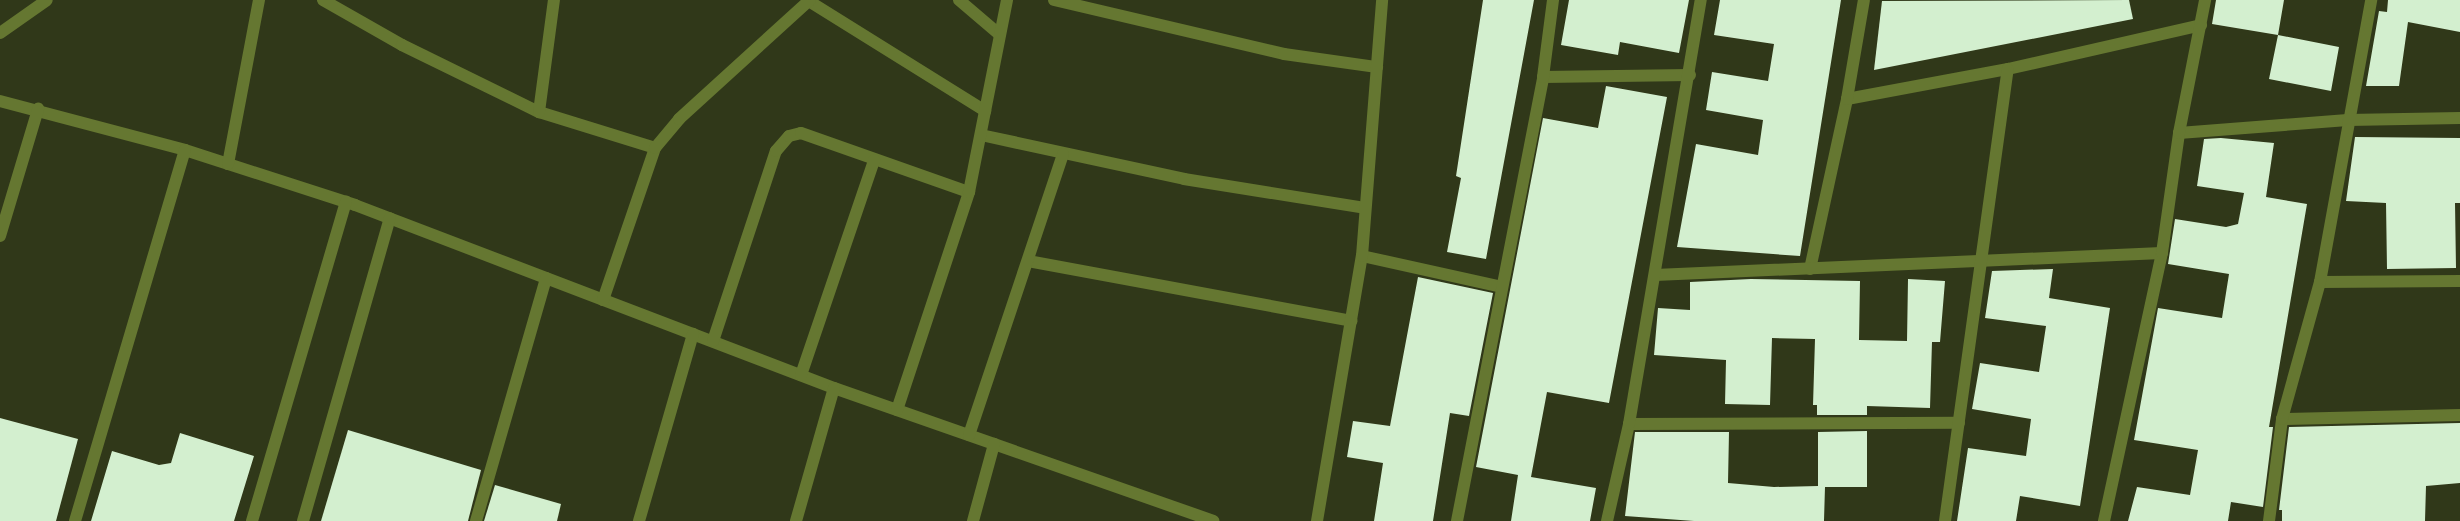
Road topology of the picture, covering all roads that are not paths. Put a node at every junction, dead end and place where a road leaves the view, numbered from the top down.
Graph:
1 (47, 0) edge
2 (259, 0) edge
3 (323, 0) edge
4 (554, 0) edge
5 (959, 0) edge
6 (1007, 0) edge
7 (1054, 0) edge
8 (1382, 0) edge
9 (1553, 0) edge
10 (1701, 0) edge
11 (1864, 0) edge
12 (2204, 0) edge
13 (2371, 0) edge
14 (808, 1) edge
15 (2201, 25) junction
16 (0, 33) edge
17 (999, 34) junction
18 (1377, 67) junction
19 (2008, 69) junction
20 (1690, 75) junction
21 (1543, 77) junction
22 (1847, 98) junction
23 (0, 101) edge
24 (38, 109) junction
25 (985, 111) junction
26 (539, 112) junction
27 (2460, 118) edge
28 (2348, 120) junction
29 (2179, 133) junction
30 (981, 134) junction
31 (655, 148) junction
32 (185, 150) junction
33 (1063, 154) junction
34 (874, 160) junction
35 (228, 164) junction
36 (970, 192) junction
37 (346, 202) junction
38 (1365, 208) junction
39 (390, 218) junction
40 (0, 236) edge
41 (2162, 254) junction
42 (1362, 256) junction
43 (1028, 261) junction
44 (1981, 261) junction
45 (1810, 269) junction
46 (1655, 275) junction
47 (546, 278) junction
48 (2460, 281) edge
49 (2320, 282) junction
50 (1502, 287) junction
51 (603, 300) junction
52 (1352, 321) junction
53 (692, 334) junction
54 (713, 341) junction
55 (801, 375) junction
56 (834, 388) junction
57 (897, 410) junction
58 (2460, 415) edge
59 (2282, 420) junction
60 (1629, 424) junction
61 (1959, 424) junction
62 (969, 436) junction
63 (994, 444) junction
64 (75, 521) edge
65 (252, 521) edge
66 (303, 521) edge
67 (476, 521) edge
68 (640, 521) edge
69 (796, 521) edge
70 (974, 521) edge
71 (1213, 521) edge
72 (1318, 521) edge
73 (1457, 521) edge
74 (1607, 521) edge
75 (1945, 521) edge
76 (2104, 521) edge
77 (2269, 521) edge

1 - 16 street
2 - 35 street
3 - 26 street
4 - 26 street
5 - 17 street
6 - 17 street
7 - 18 street
8 - 18 street
9 - 21 street
10 - 20 street
11 - 22 street
12 - 15 street
13 - 28 street
14 - 25 street
14 - 31 street
15 - 19 street
15 - 29 street
17 - 25 street
18 - 38 street
19 - 22 street
19 - 44 street
20 - 21 street
20 - 46 street
21 - 50 street
22 - 45 street
23 - 24 street
24 - 32 street
24 - 40 street
25 - 30 street
26 - 31 street
27 - 28 street
28 - 29 street
28 - 49 street
29 - 41 street
30 - 33 street
30 - 36 street
31 - 51 street
32 - 35 street
32 - 64 street
33 - 38 street
33 - 43 street
34 - 36 street
34 - 54 street
34 - 55 street
35 - 37 street
36 - 57 street
37 - 39 street
37 - 65 street
38 - 42 street
39 - 47 street
39 - 66 street
41 - 44 street
41 - 76 street
42 - 50 street
42 - 52 street
43 - 52 street
43 - 62 street
44 - 45 street
44 - 61 street
45 - 46 street
46 - 60 street
47 - 51 street
47 - 67 street
48 - 49 street
49 - 59 street
50 - 73 street
51 - 53 street
52 - 72 street
53 - 54 street
53 - 68 street
54 - 55 street
55 - 56 street
56 - 57 street
56 - 69 street
57 - 62 street
58 - 59 street
59 - 77 street
60 - 61 street
60 - 74 street
61 - 75 street
62 - 63 street
63 - 70 street
63 - 71 street

